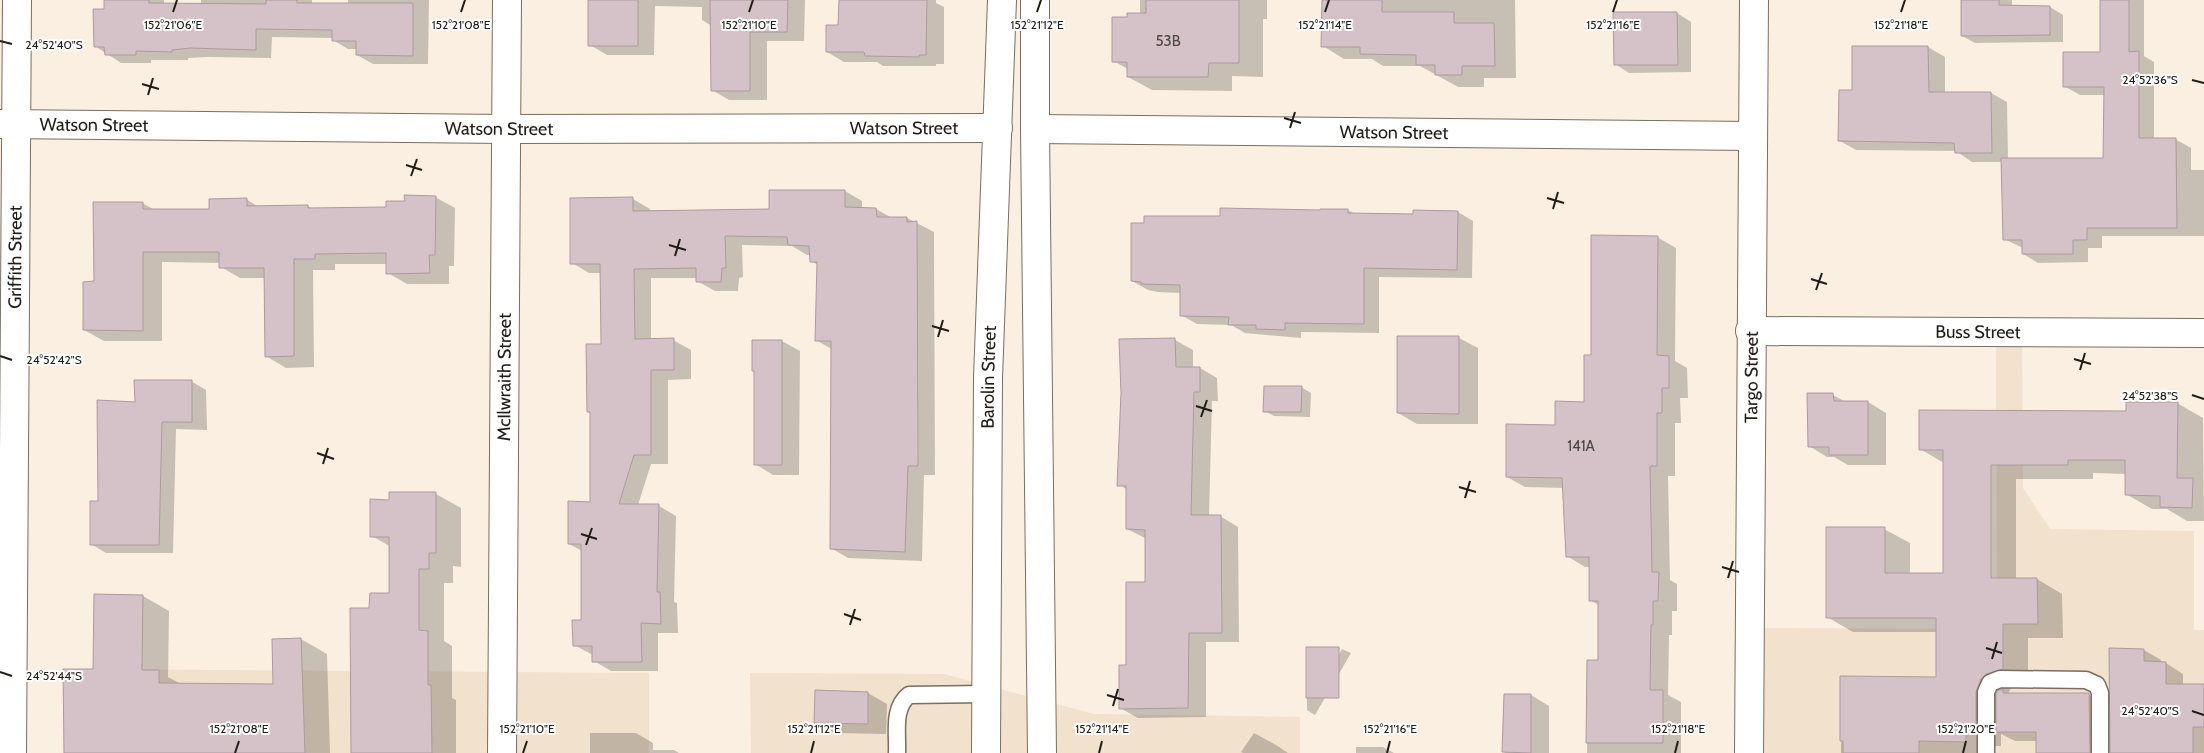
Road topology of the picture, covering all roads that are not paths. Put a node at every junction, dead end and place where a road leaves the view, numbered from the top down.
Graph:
1 (17, 0) edge
2 (507, 0) edge
3 (1002, 0) edge
4 (1035, 0) edge
5 (1754, 0) edge
6 (8, 124) edge
7 (998, 128) junction
8 (506, 129) junction
9 (1034, 129) junction
10 (1754, 136) junction
11 (1750, 331) junction
12 (2204, 333) edge
13 (986, 694) junction
14 (12, 753) edge
15 (502, 753) edge
16 (897, 753) edge
17 (986, 753) edge
18 (1042, 753) edge
19 (1749, 753) edge
20 (1986, 753) edge
21 (2100, 753) edge

1 - 6 street, Griffith Street
2 - 8 street, McIlwraith Street
3 - 7 street, Barolin Street
4 - 9 street
5 - 10 street, Targo Street
6 - 8 street, Watson Street
6 - 14 street, Griffith Street
7 - 8 street, Watson Street
7 - 13 street, Barolin Street
8 - 15 street, McIlwraith Street
9 - 10 street, Watson Street
9 - 18 street
10 - 11 street, Targo Street
11 - 12 street, Buss Street
11 - 19 street, Targo Street
13 - 16 lane
13 - 17 street, Barolin Street
20 - 21 lane

